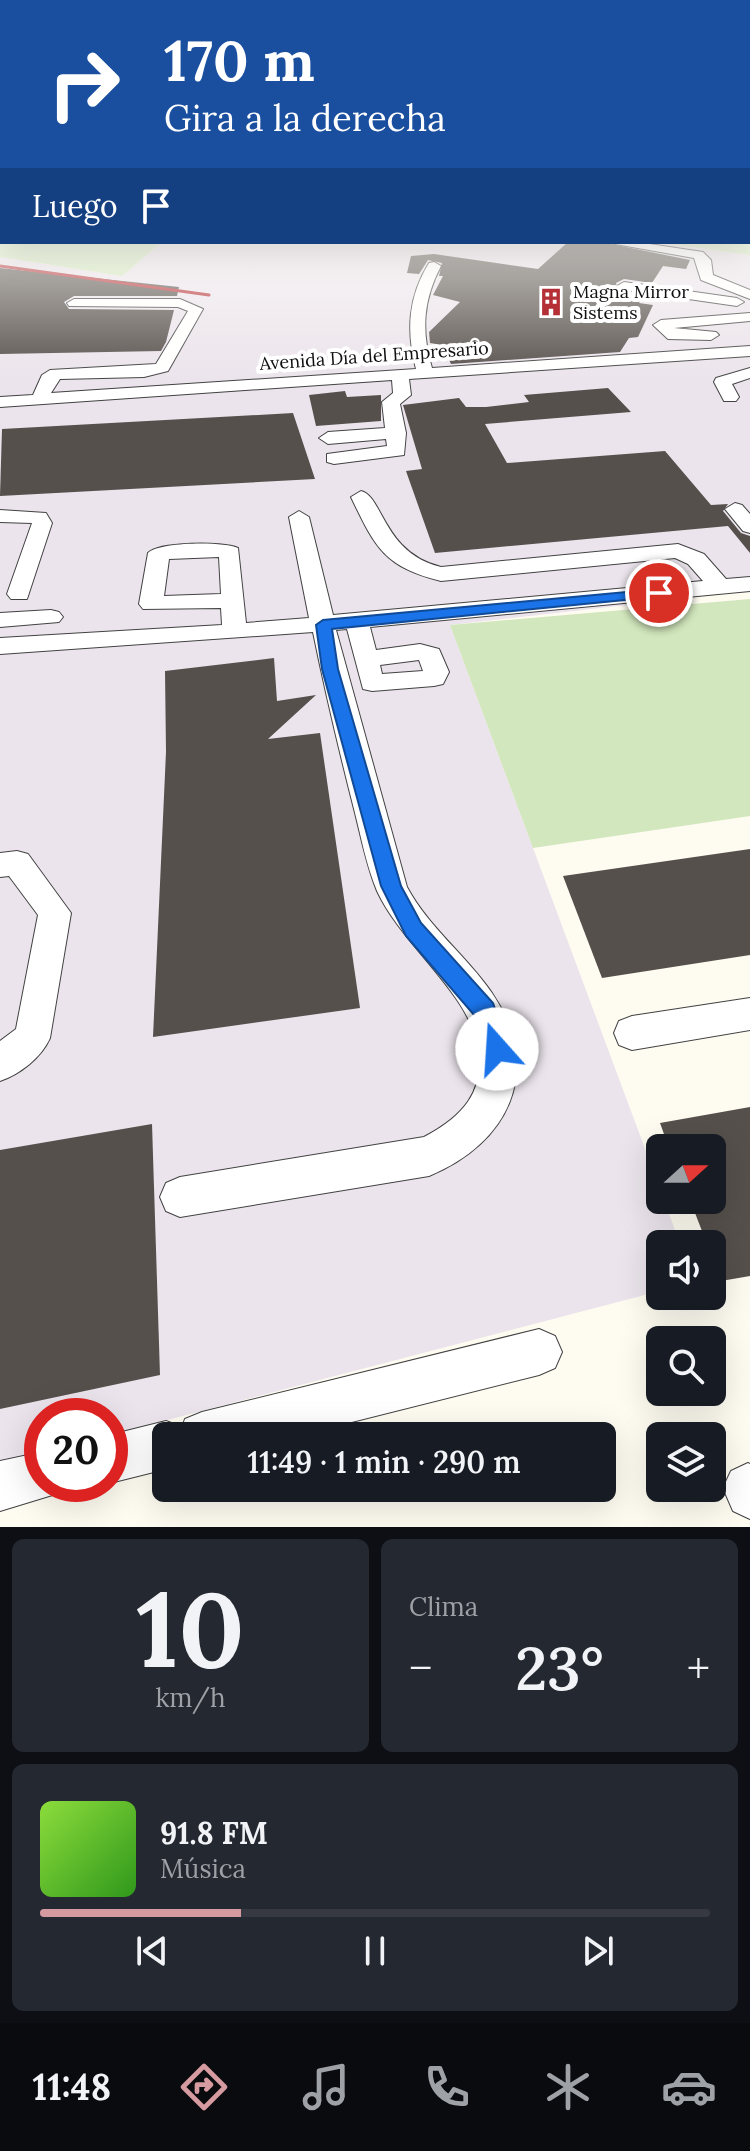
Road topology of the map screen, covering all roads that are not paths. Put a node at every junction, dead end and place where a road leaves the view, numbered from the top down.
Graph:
1 (624, 244) edge
2 (434, 266) dead end
3 (624, 286) dead end
4 (750, 295) edge
5 (74, 303) dead end
6 (749, 318) edge
7 (750, 351) edge
8 (425, 373) junction
9 (750, 373) edge
10 (400, 375) junction
11 (730, 397) dead end
12 (40, 399) junction
13 (0, 402) edge
14 (397, 433) junction
15 (328, 438) dead end
16 (334, 458) dead end
17 (361, 497) dead end
18 (0, 516) edge
19 (299, 517) dead end
20 (750, 584) edge
21 (720, 587) junction
22 (19, 594) dead end
23 (233, 600) dead end
24 (51, 617) dead end
25 (0, 620) edge
26 (340, 623) junction
27 (234, 632) junction
28 (0, 646) edge
29 (367, 659) dead end
30 (0, 865) edge
31 (750, 1014) edge
32 (632, 1033) dead end
33 (0, 1064) edge
34 (180, 1197) dead end
35 (539, 1352) dead end
36 (258, 1422) edge
37 (152, 1448) edge
38 (128, 1454) edge
39 (24, 1480) edge
40 (0, 1486) edge

1 - 4 street
2 - 8 street
3 - 6 street
5 - 12 street
7 - 8 street, Avenida Día del Empresario
8 - 10 street, Avenida Día del Empresario
9 - 11 street
10 - 12 street, Avenida Día del Empresario
10 - 14 street
12 - 13 street, Avenida Día del Empresario
14 - 15 street
14 - 16 street
17 - 21 street
18 - 22 street
19 - 26 street
20 - 21 street
21 - 26 street
23 - 27 street
24 - 25 street
26 - 27 street
26 - 29 street
26 - 34 street
27 - 28 street
30 - 33 street
31 - 32 street
35 - 36 street
37 - 38 street
39 - 40 street

